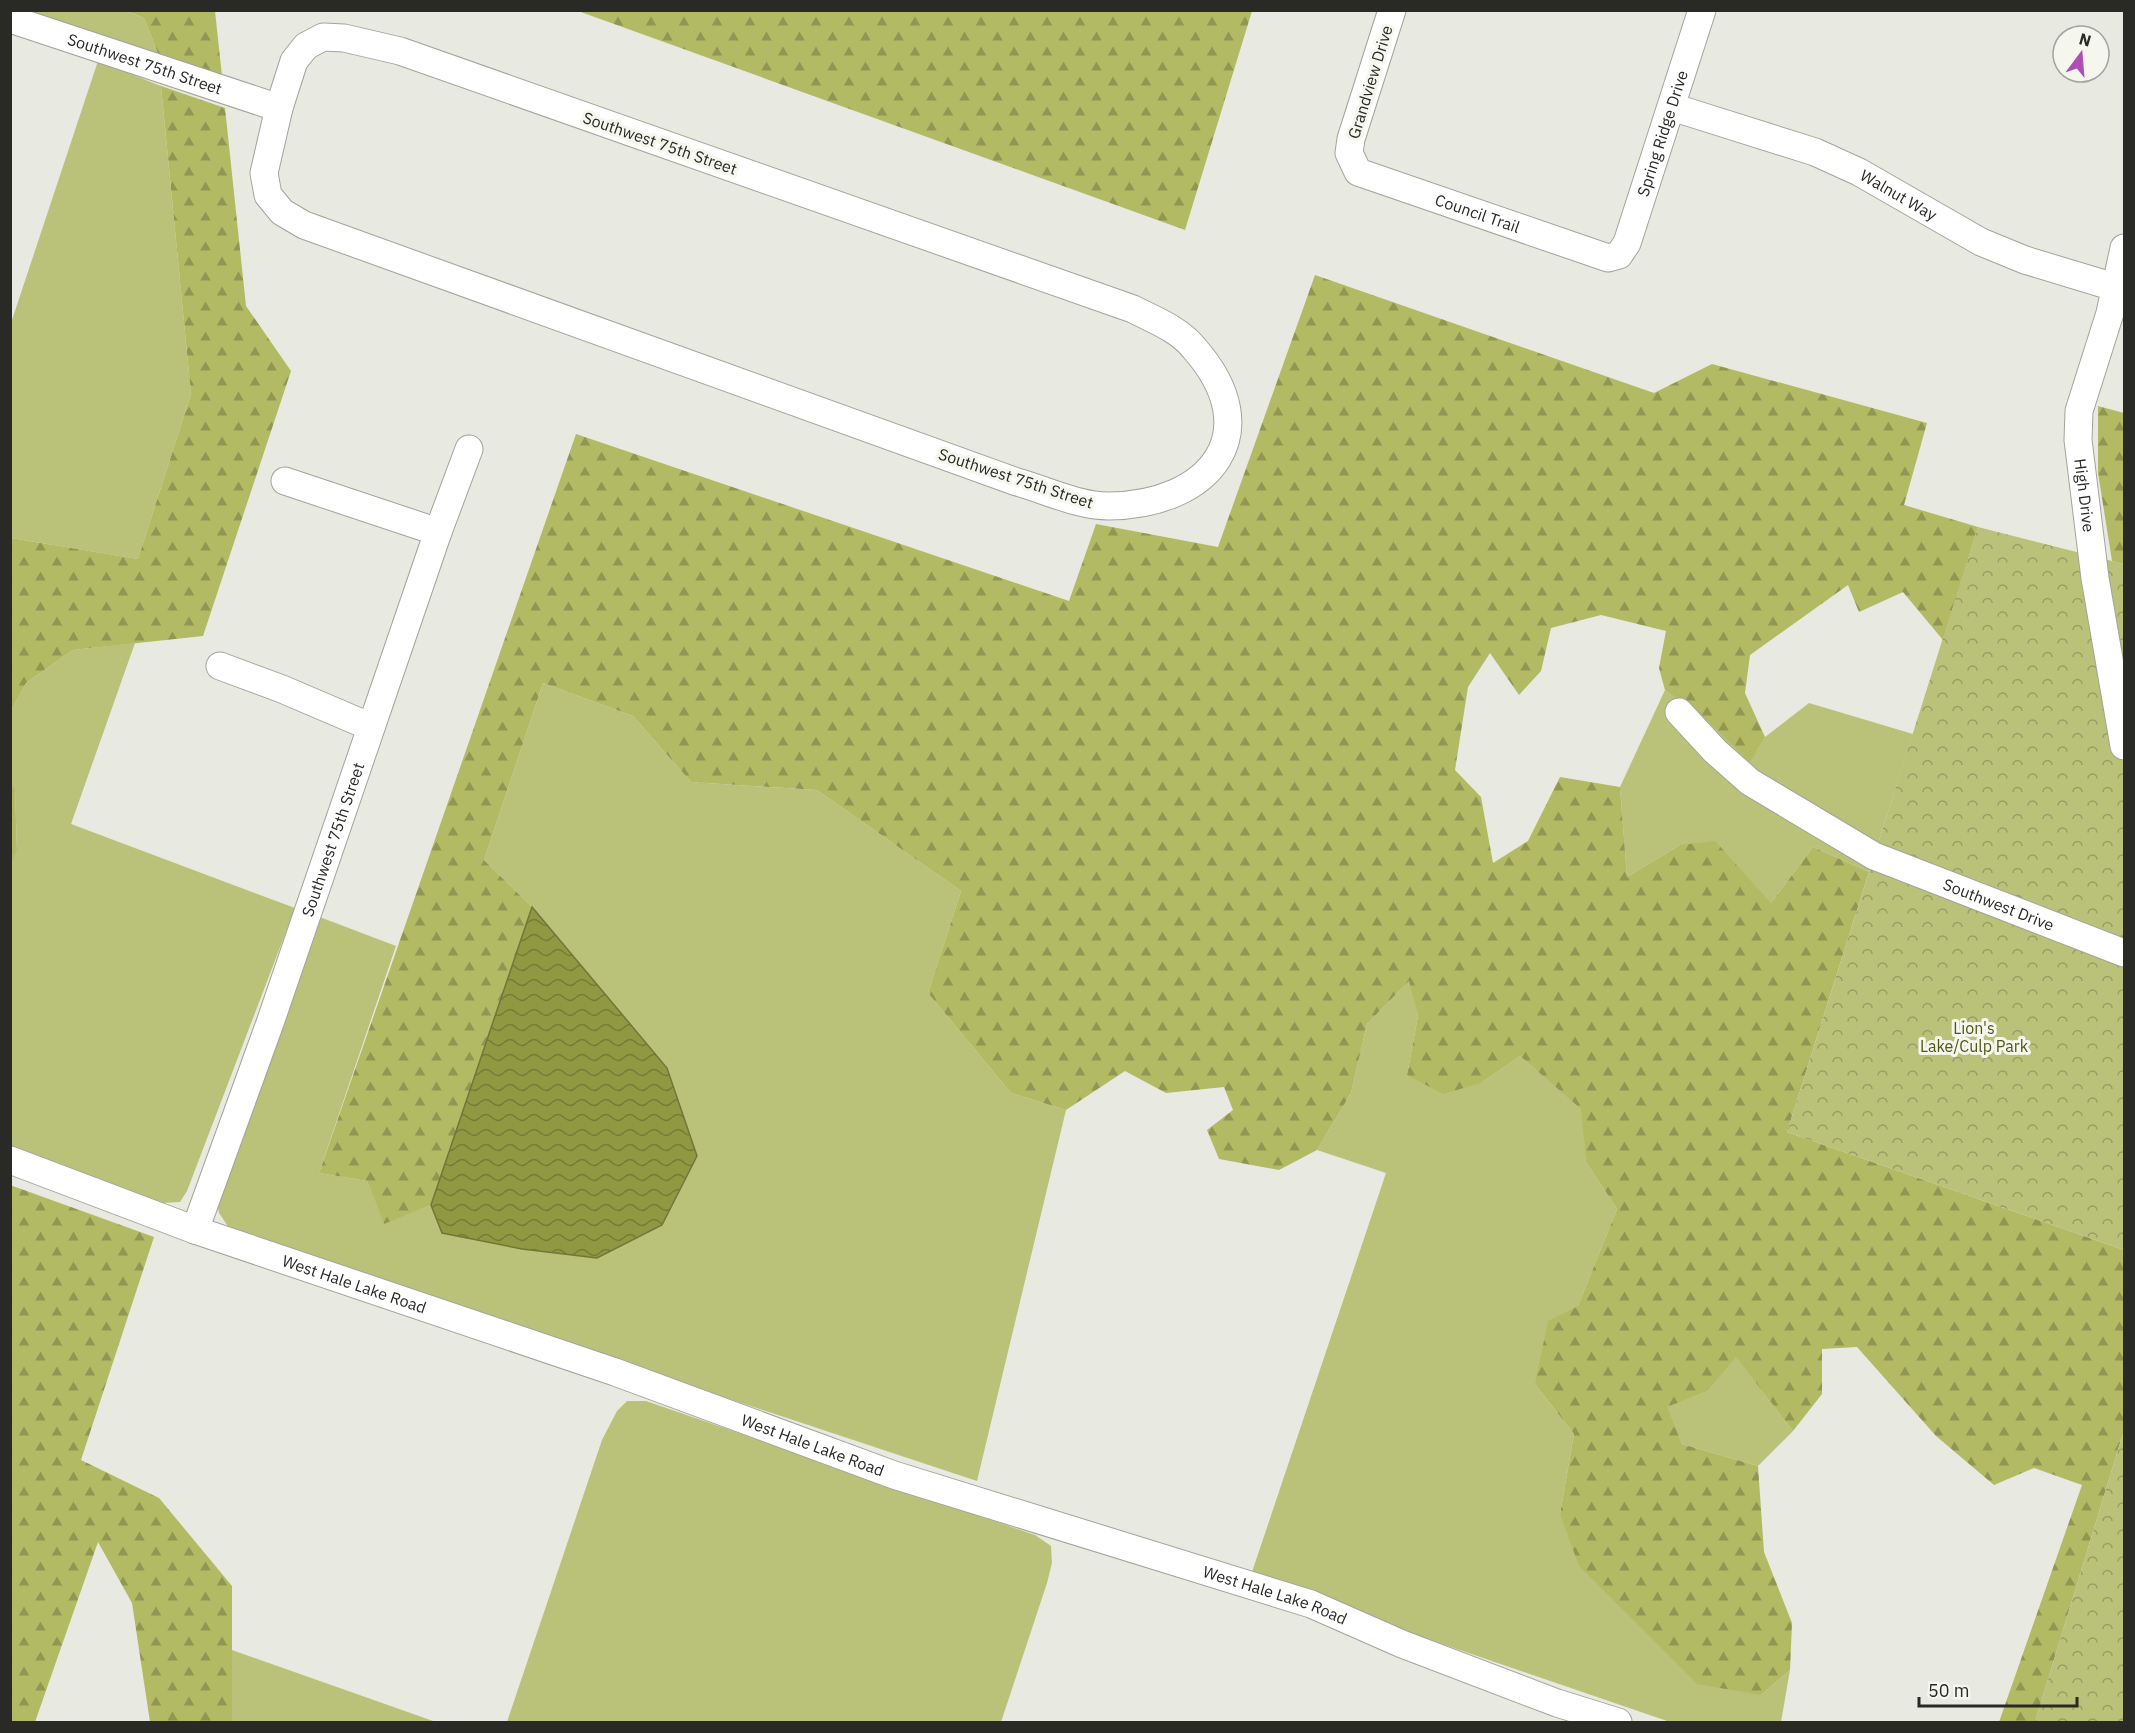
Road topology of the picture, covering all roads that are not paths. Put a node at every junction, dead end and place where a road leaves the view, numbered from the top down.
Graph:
1 (1392, 10) edge
2 (1702, 10) edge
3 (10, 19) edge
4 (1672, 107) junction
5 (279, 108) junction
6 (1349, 153) joint
7 (2124, 248) edge
8 (1619, 255) joint
9 (2120, 289) edge
10 (469, 449) dead end
11 (285, 481) dead end
12 (438, 532) junction
13 (220, 666) dead end
14 (1679, 712) dead end
15 (371, 727) junction
16 (2124, 746) edge
17 (2124, 953) edge
18 (10, 1160) edge
19 (195, 1230) junction
20 (1618, 1722) edge

1 - 6 street, Grandview Drive
2 - 4 street, Spring Ridge Drive
3 - 5 street, Southwest 75th Street
4 - 8 street, Spring Ridge Drive
4 - 9 street, Walnut Way
5 - 5 street, Southwest 75th Street
6 - 8 street, Council Trail
7 - 9 street, High Drive
9 - 16 street, High Drive
10 - 12 street, Southwest 75th Street
11 - 12 street
12 - 15 street, Southwest 75th Street
13 - 15 street
14 - 17 street, Southwest Drive
15 - 19 street, Southwest 75th Street
18 - 19 street, West Hale Lake Road
19 - 20 street, West Hale Lake Road

